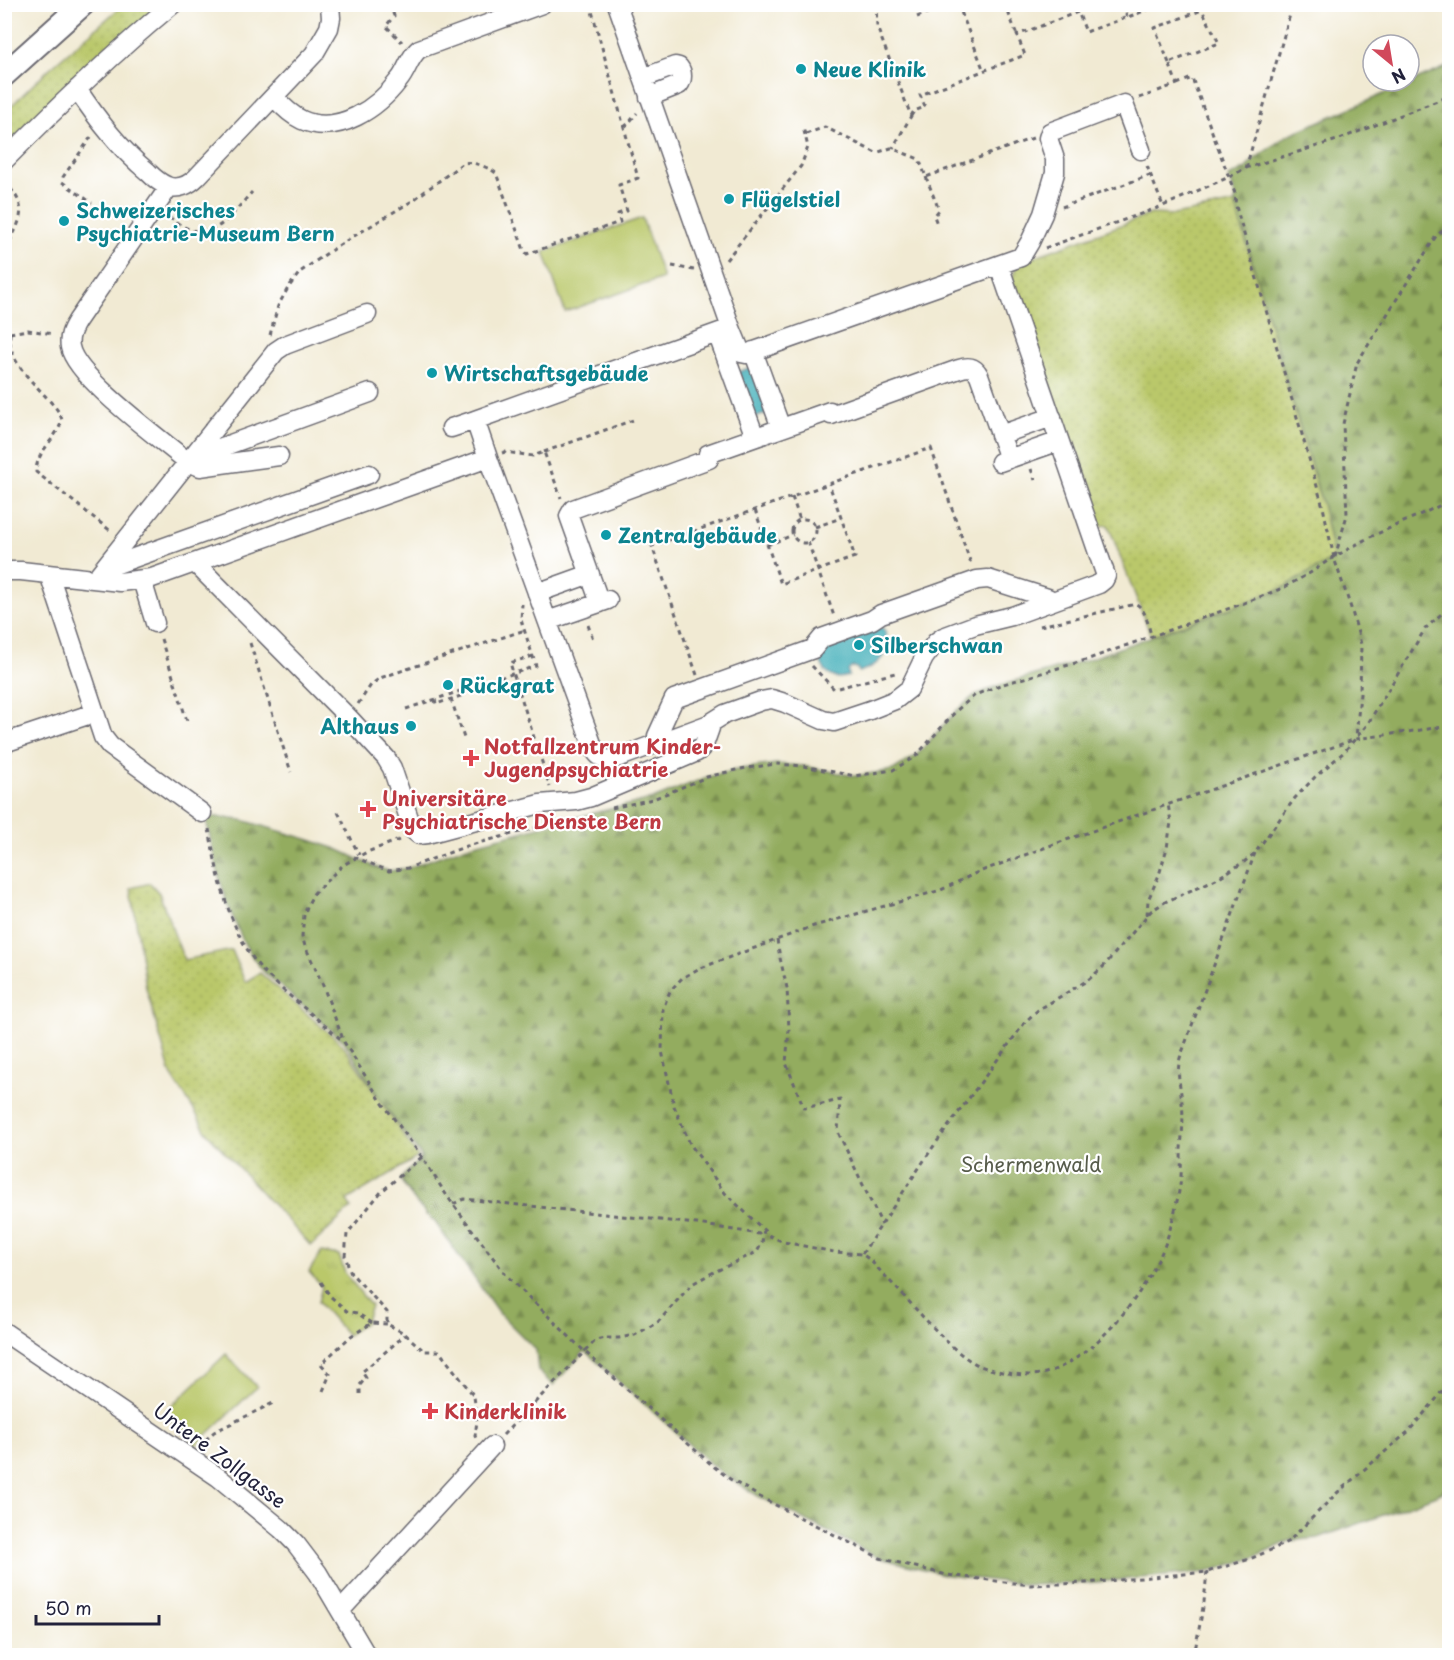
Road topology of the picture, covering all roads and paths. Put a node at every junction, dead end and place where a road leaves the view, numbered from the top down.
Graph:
1 (83, 4) edge
2 (173, 4) edge
3 (330, 4) edge
4 (390, 4) edge
5 (542, 4) edge
6 (590, 4) edge
7 (616, 4) edge
8 (876, 4) edge
9 (950, 4) edge
10 (958, 4) edge
11 (1005, 4) edge
12 (1076, 4) edge
13 (1123, 4) edge
14 (1164, 4) edge
15 (1199, 4) edge
16 (1293, 4) edge
17 (1202, 10) junction
18 (1078, 12) junction
19 (917, 16) dead end
20 (1128, 16) junction
21 (1017, 35) junction
22 (413, 55) junction
23 (1169, 63) junction
24 (984, 71) junction
25 (4, 75) edge
26 (643, 78) junction
27 (1177, 84) junction
28 (77, 89) junction
29 (1158, 91) dead end
30 (1449, 96) edge
31 (274, 97) junction
32 (649, 97) junction
33 (911, 116) junction
34 (100, 123) junction
35 (803, 127) dead end
36 (1052, 131) junction
37 (806, 134) junction
38 (892, 148) junction
39 (1141, 150) joint
40 (4, 161) edge
41 (1246, 168) junction
42 (1150, 175) junction
43 (926, 177) junction
44 (1229, 177) junction
45 (4, 182) edge
46 (169, 187) junction
47 (252, 192) dead end
48 (92, 203) dead end
49 (1163, 206) junction
50 (155, 207) junction
51 (1043, 214) junction
52 (937, 224) dead end
53 (1449, 225) edge
54 (4, 253) edge
55 (1021, 257) junction
56 (726, 260) dead end
57 (999, 265) junction
58 (367, 314) dead end
59 (4, 326) edge
60 (724, 330) junction
61 (10, 333) junction
62 (69, 338) junction
63 (753, 351) junction
64 (264, 366) junction
65 (370, 393) dead end
66 (1052, 417) junction
67 (636, 418) dead end
68 (475, 420) junction
69 (451, 428) dead end
70 (781, 428) junction
71 (1000, 435) junction
72 (755, 437) junction
73 (1054, 443) dead end
74 (544, 452) junction
75 (497, 455) junction
76 (279, 456) dead end
77 (189, 460) junction
78 (369, 474) dead end
79 (829, 484) junction
80 (792, 497) junction
81 (1449, 501) edge
82 (755, 510) junction
83 (569, 516) junction
84 (841, 518) junction
85 (800, 520) junction
86 (815, 527) junction
87 (793, 535) junction
88 (125, 541) junction
89 (808, 542) junction
90 (767, 545) junction
91 (1334, 558) junction
92 (195, 563) junction
93 (818, 570) junction
94 (4, 571) edge
95 (49, 574) junction
96 (99, 574) junction
97 (590, 574) junction
98 (142, 580) junction
99 (977, 580) junction
100 (530, 596) junction
101 (1049, 603) junction
102 (1449, 606) edge
103 (554, 619) dead end
104 (155, 623) joint
105 (1038, 626) dead end
106 (525, 630) junction
107 (840, 632) junction
108 (1151, 636) junction
109 (249, 640) dead end
110 (803, 653) junction
111 (533, 656) junction
112 (918, 670) junction
113 (513, 674) junction
114 (702, 689) junction
115 (463, 690) junction
116 (435, 699) junction
117 (451, 699) junction
118 (406, 709) dead end
119 (94, 713) junction
120 (349, 718) junction
121 (187, 721) dead end
122 (709, 724) junction
123 (1449, 726) edge
124 (1356, 739) junction
125 (465, 741) dead end
126 (660, 742) junction
127 (4, 743) edge
128 (546, 755) dead end
129 (541, 757) junction
130 (291, 772) dead end
131 (555, 802) junction
132 (1168, 804) junction
133 (606, 810) dead end
134 (338, 812) dead end
135 (202, 813) joint
136 (574, 818) dead end
137 (416, 834) junction
138 (1255, 853) junction
139 (359, 855) junction
140 (354, 857) junction
141 (1148, 915) junction
142 (777, 940) junction
143 (345, 1042) junction
144 (422, 1157) junction
145 (453, 1204) junction
146 (882, 1225) junction
147 (764, 1229) junction
148 (862, 1254) junction
149 (321, 1282) dead end
150 (372, 1323) junction
151 (387, 1324) junction
152 (4, 1332) edge
153 (405, 1335) junction
154 (584, 1351) junction
155 (1449, 1378) edge
156 (323, 1391) dead end
157 (360, 1394) dead end
158 (275, 1402) dead end
159 (489, 1450) junction
160 (188, 1456) junction
161 (1207, 1572) junction
162 (341, 1610) junction
163 (367, 1656) edge
164 (1194, 1656) edge

1 - 25 main road
2 - 28 street
3 - 31 street
4 - 22 path
5 - 22 street
6 - 64 path
7 - 26 street
8 - 33 path
9 - 19 path
10 - 24 path
11 - 21 path
12 - 18 path
13 - 20 path
14 - 20 path
15 - 17 path
16 - 41 path
17 - 23 path
17 - 23 path
18 - 20 path
18 - 21 path
21 - 24 path
22 - 31 street
23 - 27 path
24 - 33 path
26 - 32 street
26 - 32 street
27 - 29 path
27 - 44 path
28 - 34 street
28 - 40 street
30 - 41 path
31 - 46 street
32 - 60 street
33 - 38 path
34 - 46 street
34 - 48 path
35 - 37 path
36 - 39 street
36 - 43 path
36 - 51 street
37 - 38 path
37 - 56 path
38 - 43 path
39 - 42 path
41 - 44 path
42 - 49 path
42 - 51 path
43 - 52 path
44 - 49 path
44 - 91 path
45 - 54 path
46 - 50 street
47 - 50 path
49 - 55 path
50 - 62 street
51 - 55 street
53 - 91 path
55 - 57 street
57 - 63 street
57 - 66 street
58 - 64 street
59 - 61 path
60 - 63 street
60 - 68 street
60 - 72 street
61 - 62 path
61 - 88 path
62 - 77 street
63 - 70 street
64 - 77 street
65 - 77 street
66 - 71 street
66 - 101 street
67 - 74 path
68 - 69 street
68 - 75 street
70 - 71 street
70 - 72 street
71 - 73 street
72 - 83 street
74 - 75 path
74 - 83 path
75 - 92 street
75 - 100 street
76 - 77 street
77 - 88 street
78 - 96 street
79 - 80 path
79 - 84 path
79 - 99 path
80 - 82 path
80 - 85 path
81 - 91 path
82 - 90 path
82 - 114 path
83 - 97 street
84 - 86 path
84 - 93 path
85 - 86 path
85 - 87 path
86 - 89 path
87 - 89 path
87 - 90 path
88 - 96 street
89 - 93 path
90 - 93 path
91 - 108 path
91 - 124 path
92 - 98 street
92 - 120 street
93 - 107 path
94 - 95 street
95 - 96 street
95 - 119 street
96 - 98 street
97 - 100 street
97 - 103 street
98 - 104 street
99 - 101 street
99 - 107 street
100 - 106 path
100 - 126 street
101 - 112 street
102 - 124 path
104 - 121 path
105 - 108 path
106 - 111 path
106 - 120 path
107 - 110 street
108 - 133 path
109 - 130 path
110 - 112 path
110 - 114 street
111 - 113 path
111 - 113 path
112 - 122 street
113 - 115 path
113 - 129 path
114 - 126 street
115 - 116 path
115 - 117 path
116 - 117 path
116 - 118 path
117 - 125 path
119 - 127 street
119 - 135 street
120 - 137 street
122 - 126 street
122 - 131 street
123 - 124 path
124 - 132 path
124 - 138 path
128 - 129 path
129 - 131 path
131 - 137 street
132 - 141 path
132 - 142 path
134 - 139 path
135 - 143 path
136 - 140 path
137 - 139 path
138 - 141 path
138 - 148 path
139 - 140 path
140 - 143 path
141 - 146 path
142 - 146 path
142 - 147 path
143 - 144 path
144 - 145 path
144 - 151 path
145 - 147 path
145 - 154 path
146 - 148 path
147 - 148 path
147 - 154 path
149 - 150 path
150 - 151 path
150 - 156 path
151 - 153 path
152 - 160 street, Untere Zollgasse
153 - 157 path
153 - 159 path
154 - 159 path
154 - 161 path
155 - 161 path
158 - 160 path
159 - 162 street
160 - 162 street, Untere Zollgasse
161 - 164 path
162 - 163 street, Untere Zollgasse

